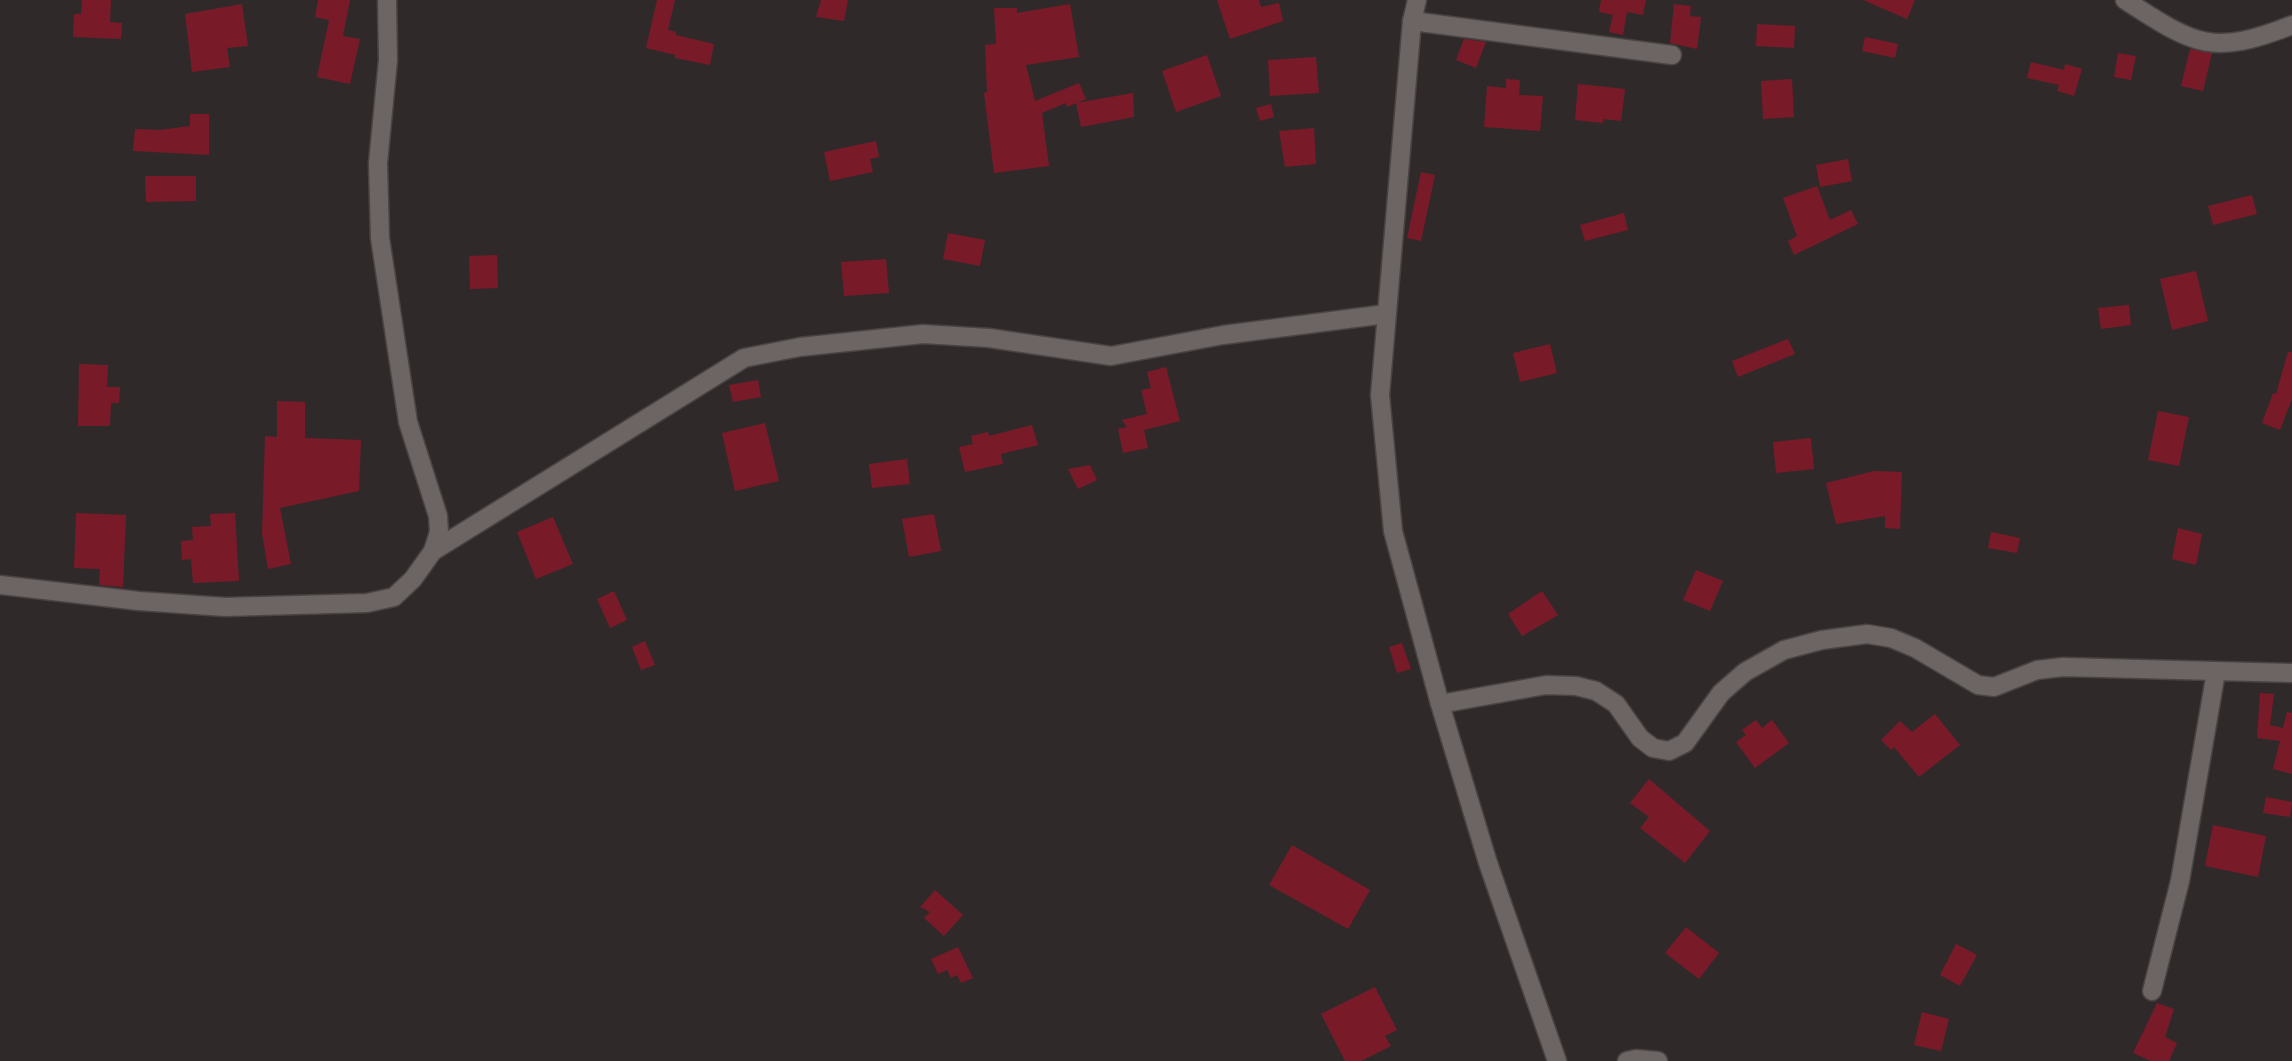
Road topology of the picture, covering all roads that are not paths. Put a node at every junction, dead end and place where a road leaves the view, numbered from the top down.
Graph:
1 (387, 0) edge
2 (1417, 0) edge
3 (2125, 0) edge
4 (1412, 21) junction
5 (2292, 25) edge
6 (1671, 55) dead end
7 (1386, 314) junction
8 (433, 551) junction
9 (0, 585) edge
10 (2216, 672) junction
11 (2292, 673) edge
12 (1440, 704) junction
13 (2152, 991) dead end
14 (1557, 1061) edge
15 (1627, 1061) edge
16 (1658, 1061) edge

1 - 8 street
2 - 4 street
3 - 5 street
4 - 6 street
4 - 7 street
7 - 8 street
7 - 12 street
8 - 9 street
10 - 11 street
10 - 12 street
10 - 13 street
12 - 14 street
15 - 16 street

